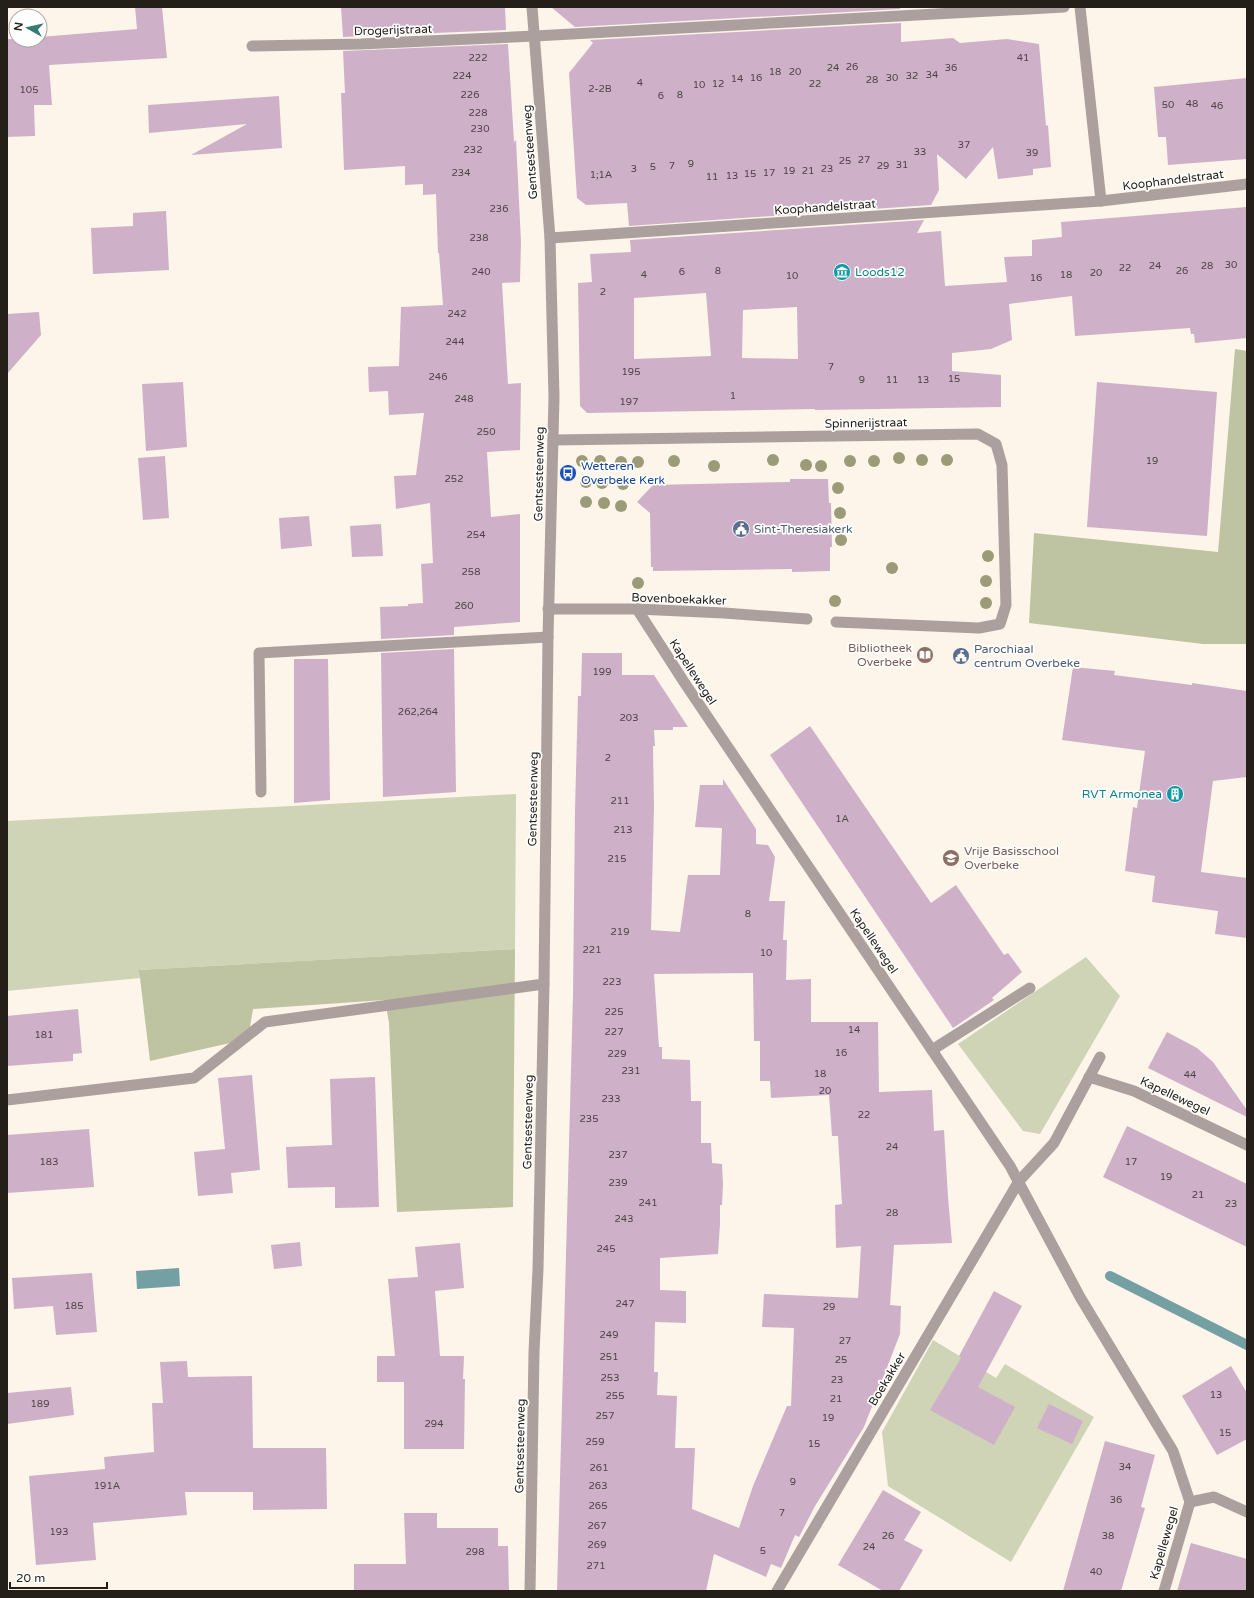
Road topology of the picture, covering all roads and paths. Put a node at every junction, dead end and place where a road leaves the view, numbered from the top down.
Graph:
1 (532, 7) edge
2 (1064, 7) edge
3 (1080, 7) edge
4 (535, 36) junction
5 (252, 46) dead end
6 (1247, 184) edge
7 (1101, 201) junction
8 (550, 238) junction
9 (553, 440) junction
10 (548, 609) junction
11 (637, 610) junction
12 (807, 619) dead end
13 (836, 622) dead end
14 (548, 637) junction
15 (261, 792) dead end
16 (544, 984) junction
17 (1030, 988) dead end
18 (932, 1050) junction
19 (1100, 1057) dead end
20 (1090, 1077) junction
21 (7, 1100) edge
22 (1247, 1146) edge
23 (1019, 1181) junction
24 (1190, 1502) junction
25 (1247, 1512) edge
26 (530, 1591) edge
27 (777, 1591) edge
28 (1164, 1591) edge

1 - 4 street, Gentsesteenweg
2 - 4 street, Drogerijstraat
3 - 7 street
4 - 5 street, Drogerijstraat
4 - 8 street, Gentsesteenweg
6 - 7 street, Koophandelstraat
7 - 8 street, Koophandelstraat
8 - 9 street, Gentsesteenweg
9 - 10 street, Gentsesteenweg
9 - 13 street, Spinnerijstraat
10 - 11 street, Bovenboekakker
10 - 14 street, Gentsesteenweg
11 - 12 street, Bovenboekakker
11 - 18 street, Kapellewegel
14 - 15 street
14 - 16 street, Gentsesteenweg
16 - 21 street
16 - 26 street, Gentsesteenweg
17 - 18 street
18 - 23 street, Kapellewegel
19 - 20 street
20 - 22 street, Kapellewegel
20 - 23 street
23 - 24 street, Kapellewegel
23 - 27 street, Boekakker
24 - 25 street, Kapellewegel
24 - 28 street, Kapellewegel

